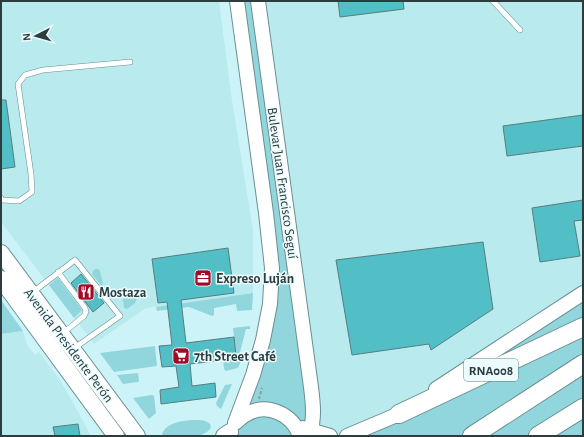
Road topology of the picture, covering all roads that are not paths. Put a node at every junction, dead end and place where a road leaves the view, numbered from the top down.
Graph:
1 (237, 1) edge
2 (258, 1) edge
3 (493, 1) edge
4 (520, 30) dead end
5 (130, 62) dead end
6 (1, 198) edge
7 (1, 253) edge
8 (58, 272) junction
9 (1, 279) edge
10 (31, 293) junction
11 (583, 293) edge
12 (583, 327) edge
13 (62, 334) junction
14 (72, 349) junction
15 (583, 364) edge
16 (583, 408) edge
17 (399, 414) junction
18 (229, 432) edge
19 (304, 432) edge
20 (116, 436) edge
21 (137, 436) edge
22 (330, 436) edge
23 (347, 436) edge
24 (472, 436) edge
25 (538, 436) edge

1 - 18 main road, Bulevar Juan Francisco Seguí
2 - 19 main road, Bulevar Juan Francisco Seguí
3 - 4 lane
5 - 6 lane
7 - 10 main road, Avenida Presidente Perón
8 - 10 lane
8 - 13 lane
8 - 14 lane
9 - 20 main road, Avenida Presidente Perón
10 - 13 main road, Avenida Presidente Perón
11 - 17 main road
12 - 17 highway, RNA008
13 - 14 main road, Avenida Presidente Perón
14 - 21 main road, Avenida Presidente Perón
15 - 24 highway
16 - 25 highway
17 - 23 main road
18 - 19 main road
19 - 22 main road

